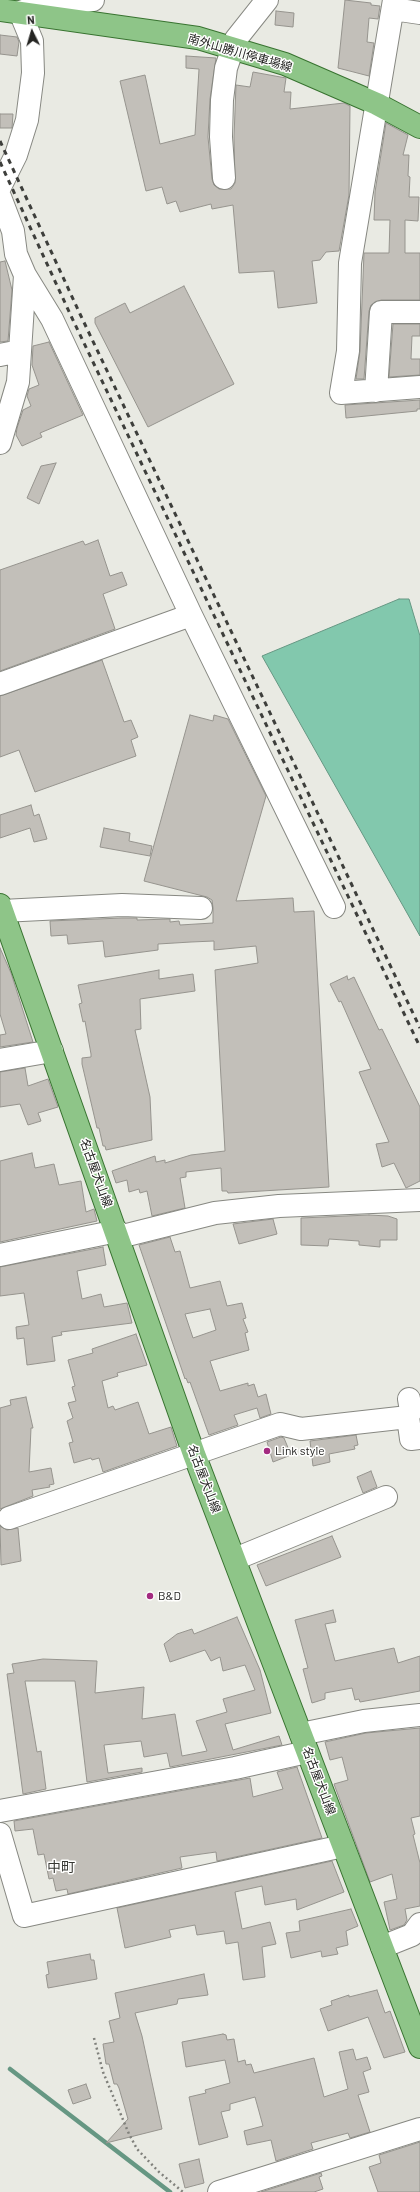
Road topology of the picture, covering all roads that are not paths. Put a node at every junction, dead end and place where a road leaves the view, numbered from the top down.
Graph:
1 (93, 0) edge
2 (267, 0) edge
3 (393, 4) edge
4 (13, 8) edge
5 (420, 13) edge
6 (231, 48) junction
7 (377, 104) junction
8 (420, 127) edge
9 (224, 178) dead end
10 (0, 187) edge
11 (0, 197) edge
12 (8, 257) edge
13 (25, 274) junction
14 (420, 312) edge
15 (10, 353) edge
16 (420, 387) edge
17 (376, 391) junction
18 (0, 443) edge
19 (191, 615) junction
20 (0, 684) edge
21 (334, 907) dead end
22 (1, 908) edge
23 (201, 908) dead end
24 (52, 1051) junction
25 (0, 1060) edge
26 (420, 1200) edge
27 (118, 1234) junction
28 (0, 1256) edge
29 (420, 1438) edge
30 (194, 1454) junction
31 (386, 1497) dead end
32 (9, 1518) dead end
33 (235, 1559) junction
34 (420, 1715) edge
35 (304, 1743) junction
36 (0, 1811) edge
37 (0, 1834) edge
38 (343, 1846) junction
39 (420, 1924) edge
40 (382, 1947) junction
41 (419, 2044) edge
42 (420, 2129) edge
43 (219, 2192) edge

1 - 4 street
2 - 6 street
3 - 5 street
3 - 7 street
4 - 6 main road, 南外山勝川停車場線
4 - 10 street
6 - 7 main road, 南外山勝川停車場線
6 - 9 street
7 - 8 main road, 南外山勝川停車場線
7 - 17 street
11 - 12 street
12 - 13 street
13 - 15 street
13 - 19 street
14 - 17 street
15 - 18 street
16 - 17 street
19 - 20 street
19 - 21 street
22 - 23 street
22 - 24 main road, 名古屋犬山線
24 - 25 street
24 - 27 main road, 名古屋犬山線
26 - 27 street
27 - 28 street
27 - 30 main road, 名古屋犬山線
29 - 30 street
30 - 32 street
30 - 33 main road, 名古屋犬山線
31 - 33 street
33 - 35 main road, 名古屋犬山線
34 - 35 street
35 - 36 street
35 - 38 main road, 名古屋犬山線
37 - 38 street
38 - 40 main road, 名古屋犬山線
39 - 40 street
40 - 41 main road, 名古屋犬山線
42 - 43 street

